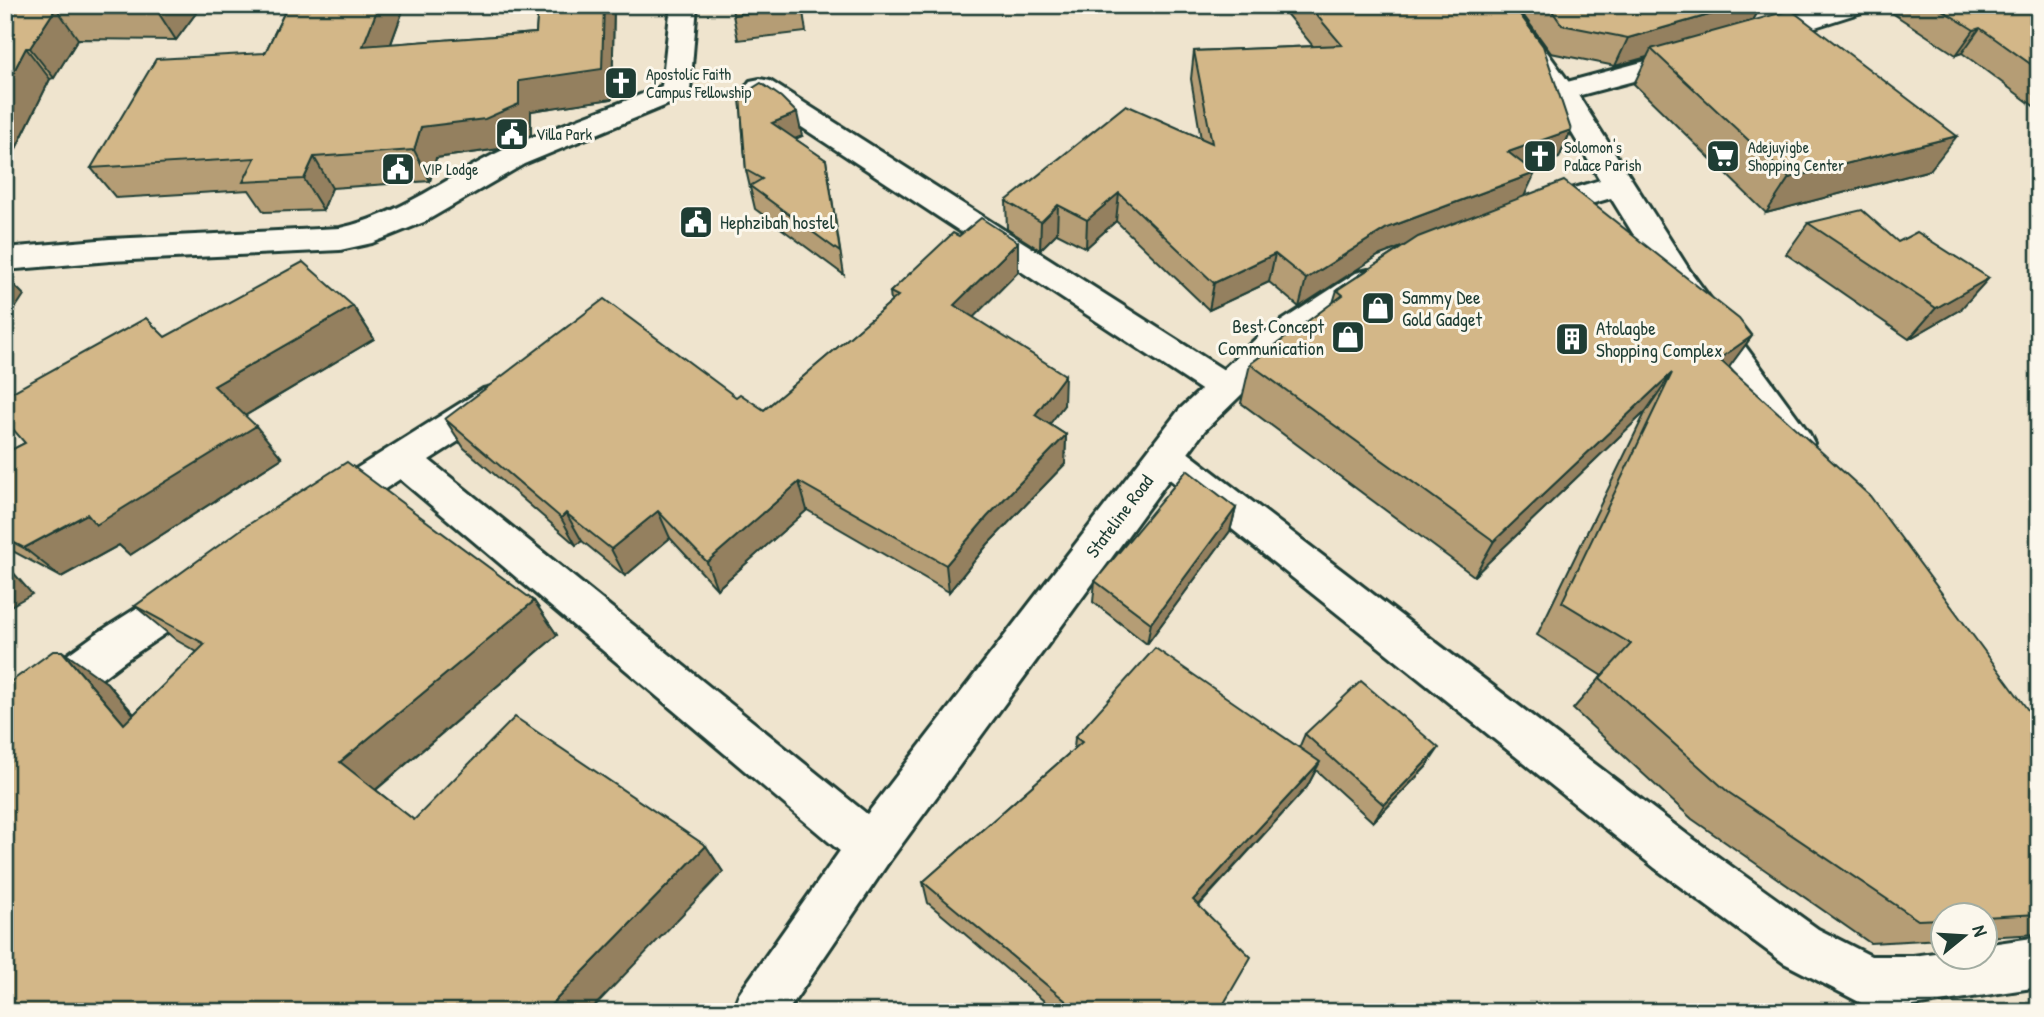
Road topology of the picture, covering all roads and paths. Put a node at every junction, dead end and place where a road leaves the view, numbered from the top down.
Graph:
1 (684, 5) edge
2 (1499, 5) edge
3 (1856, 5) edge
4 (760, 87) edge
5 (1562, 92) junction
6 (1618, 185) junction
7 (1500, 223) edge
8 (5, 259) edge
9 (1403, 261) edge
10 (515, 387) edge
11 (1225, 388) junction
12 (1165, 455) junction
13 (401, 458) junction
14 (1815, 470) edge
15 (297, 526) edge
16 (227, 572) edge
17 (5, 726) edge
18 (871, 847) junction
19 (2039, 962) edge
20 (757, 1012) edge

1 - 8 street
2 - 5 street
3 - 5 street
4 - 11 street
5 - 6 street
6 - 7 street
6 - 14 street
9 - 11 street, Stateline Road
10 - 13 street
11 - 12 street, Stateline Road
12 - 18 street, Stateline Road
12 - 19 street
13 - 15 street
13 - 18 street
16 - 17 street
18 - 20 street, Stateline Road

